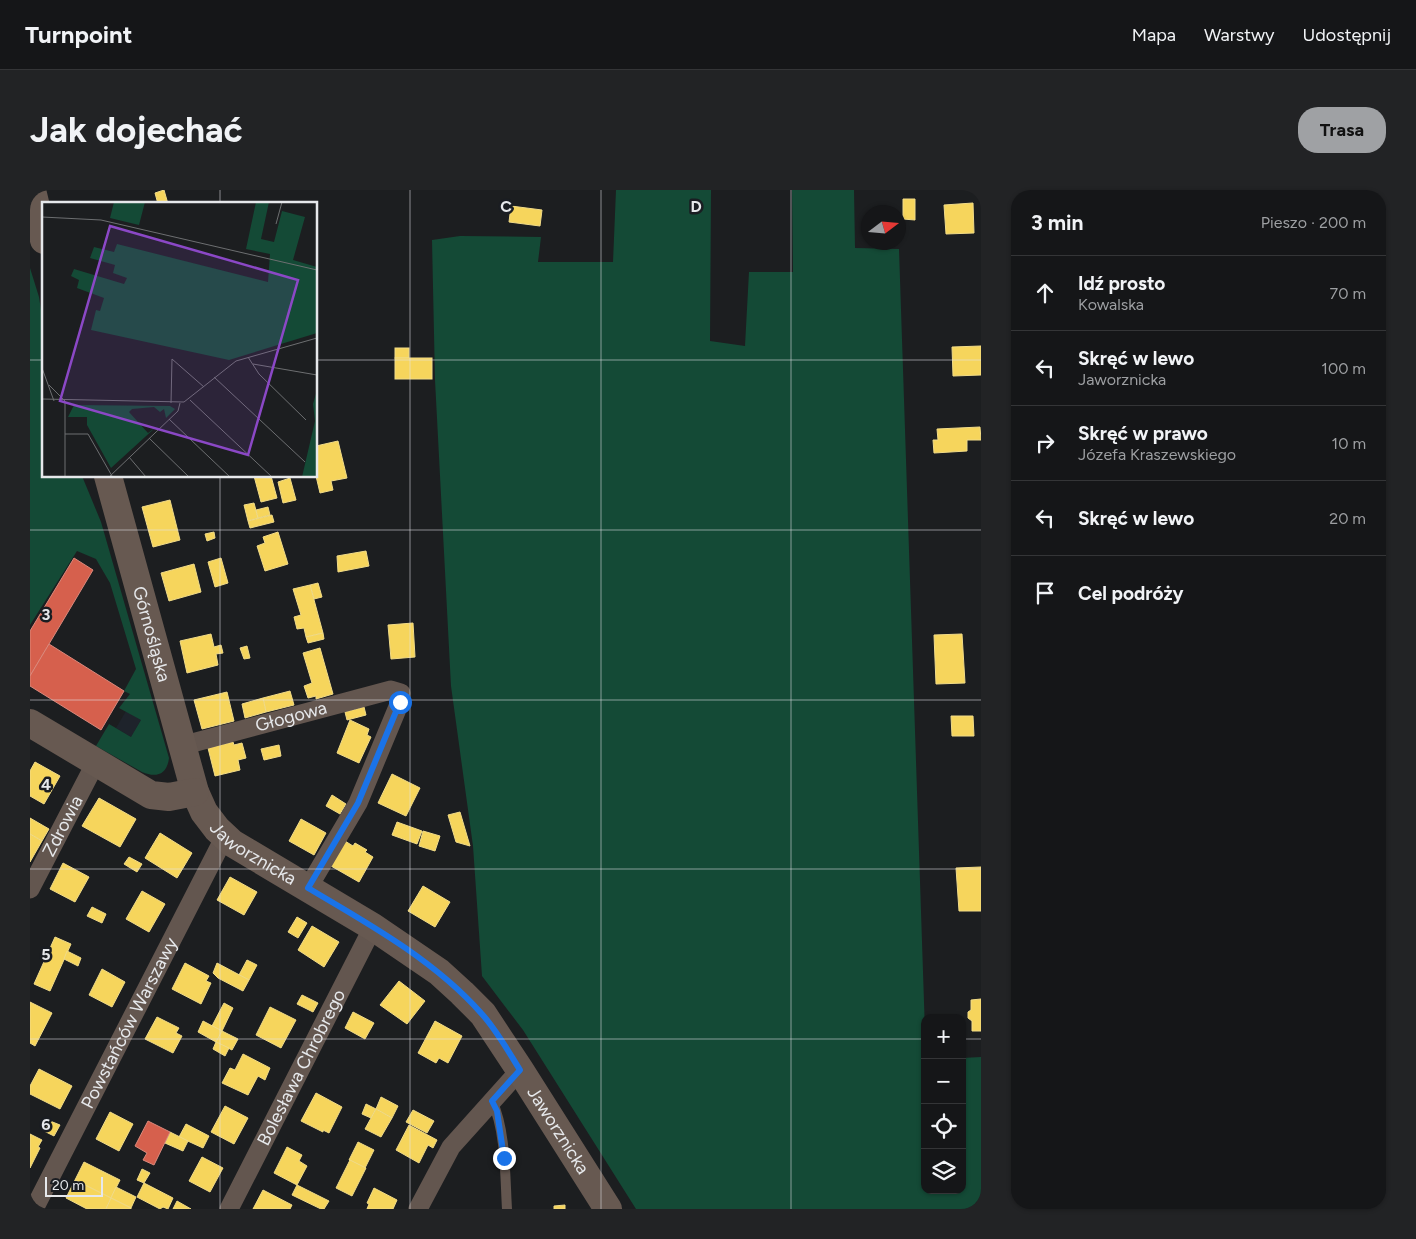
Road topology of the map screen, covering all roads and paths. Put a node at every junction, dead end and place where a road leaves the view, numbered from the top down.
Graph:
1 (53, 190) edge
2 (45, 202) edge
3 (38, 206) edge
4 (42, 229) edge
5 (109, 478) edge
6 (30, 723) edge
7 (181, 746) junction
8 (96, 762) junction
9 (195, 792) junction
10 (224, 836) junction
11 (308, 888) junction
12 (30, 889) edge
13 (373, 927) junction
14 (520, 1070) junction
15 (492, 1101) junction
16 (34, 1209) edge
17 (229, 1209) edge
18 (418, 1209) edge
19 (507, 1209) edge
20 (608, 1209) edge

1 - 2 street
3 - 4 street
5 - 7 street, Górnośląska
6 - 8 street
7 - 9 street, Górnośląska
7 - 11 street, Głogowa
8 - 9 street
8 - 12 street, Zdrowia
9 - 10 street, Jaworznicka
10 - 11 street, Jaworznicka
10 - 16 street, Powstańców Warszawy
11 - 13 street, Jaworznicka
13 - 14 street, Jaworznicka
13 - 17 street, Bolesława Chrobrego
14 - 15 street
14 - 20 street, Jaworznicka
15 - 18 street
15 - 19 lane

